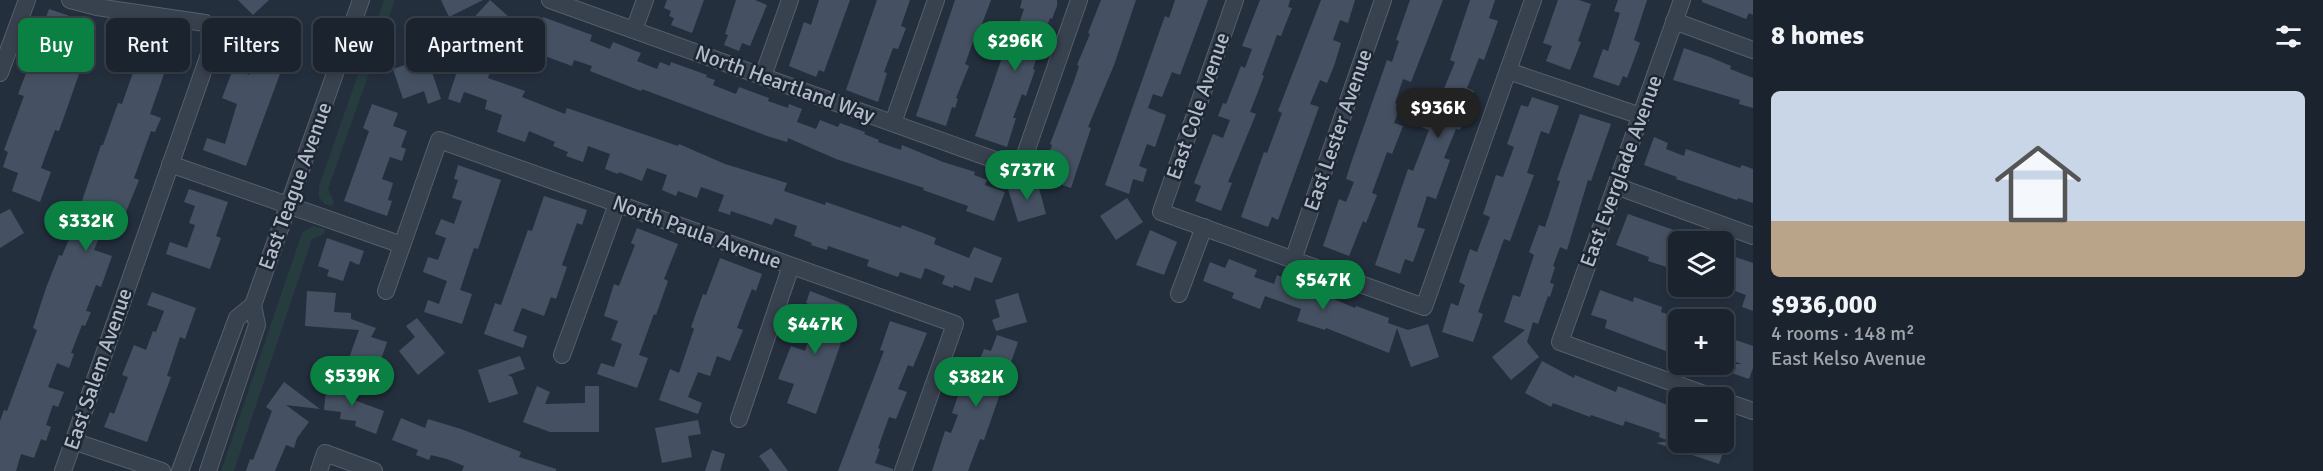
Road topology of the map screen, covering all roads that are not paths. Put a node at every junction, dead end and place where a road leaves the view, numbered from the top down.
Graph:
1 (27, 0) edge
2 (70, 0) edge
3 (362, 0) edge
4 (550, 0) edge
5 (645, 0) edge
6 (790, 0) edge
7 (936, 0) edge
8 (1079, 0) edge
9 (1235, 0) edge
10 (1383, 0) edge
11 (1533, 0) edge
12 (1682, 0) edge
13 (1674, 21) junction
14 (634, 30) junction
15 (1753, 50) edge
16 (1508, 71) junction
17 (0, 73) edge
18 (763, 76) junction
19 (1641, 116) junction
20 (893, 123) junction
21 (170, 164) junction
22 (1616, 186) junction
23 (289, 204) junction
24 (617, 204) junction
25 (1204, 227) junction
26 (1753, 236) edge
27 (402, 245) junction
28 (1293, 260) junction
29 (791, 266) junction
30 (386, 291) dead end
31 (1179, 294) dead end
32 (254, 305) junction
33 (562, 355) dead end
34 (1685, 387) edge
35 (1734, 404) edge
36 (1753, 411) edge
37 (739, 419) dead end
38 (73, 441) junction
39 (63, 471) edge
40 (162, 471) edge
41 (180, 471) edge
42 (208, 471) edge
43 (319, 471) edge
44 (374, 471) edge
45 (903, 471) edge

1 - 17 street
2 - 21 street, East Salem Avenue
3 - 23 street, East Teague Avenue
4 - 14 street, North Heartland Way
5 - 14 street
6 - 18 street
7 - 20 street
8 - 20 street, North Heartland Way
9 - 25 street, East Cole Avenue
10 - 28 street, East Lester Avenue
11 - 16 street
12 - 13 street, East Everglade Avenue
13 - 15 street
13 - 19 street, East Everglade Avenue
14 - 18 street, North Heartland Way
16 - 19 street
16 - 28 street
18 - 20 street, North Heartland Way
19 - 22 street, East Everglade Avenue
21 - 23 street
21 - 38 street, East Salem Avenue
22 - 26 street
22 - 34 street, East Everglade Avenue
23 - 27 street
23 - 32 street, East Teague Avenue
24 - 27 street, North Paula Avenue
24 - 29 street, North Paula Avenue
24 - 33 street
25 - 28 street
25 - 31 street
27 - 30 street
29 - 37 street
29 - 45 street, North Paula Avenue
32 - 41 street, East Teague Avenue
32 - 42 street, East Teague Avenue
35 - 36 street
38 - 39 street, East Salem Avenue
38 - 40 street
43 - 44 street

